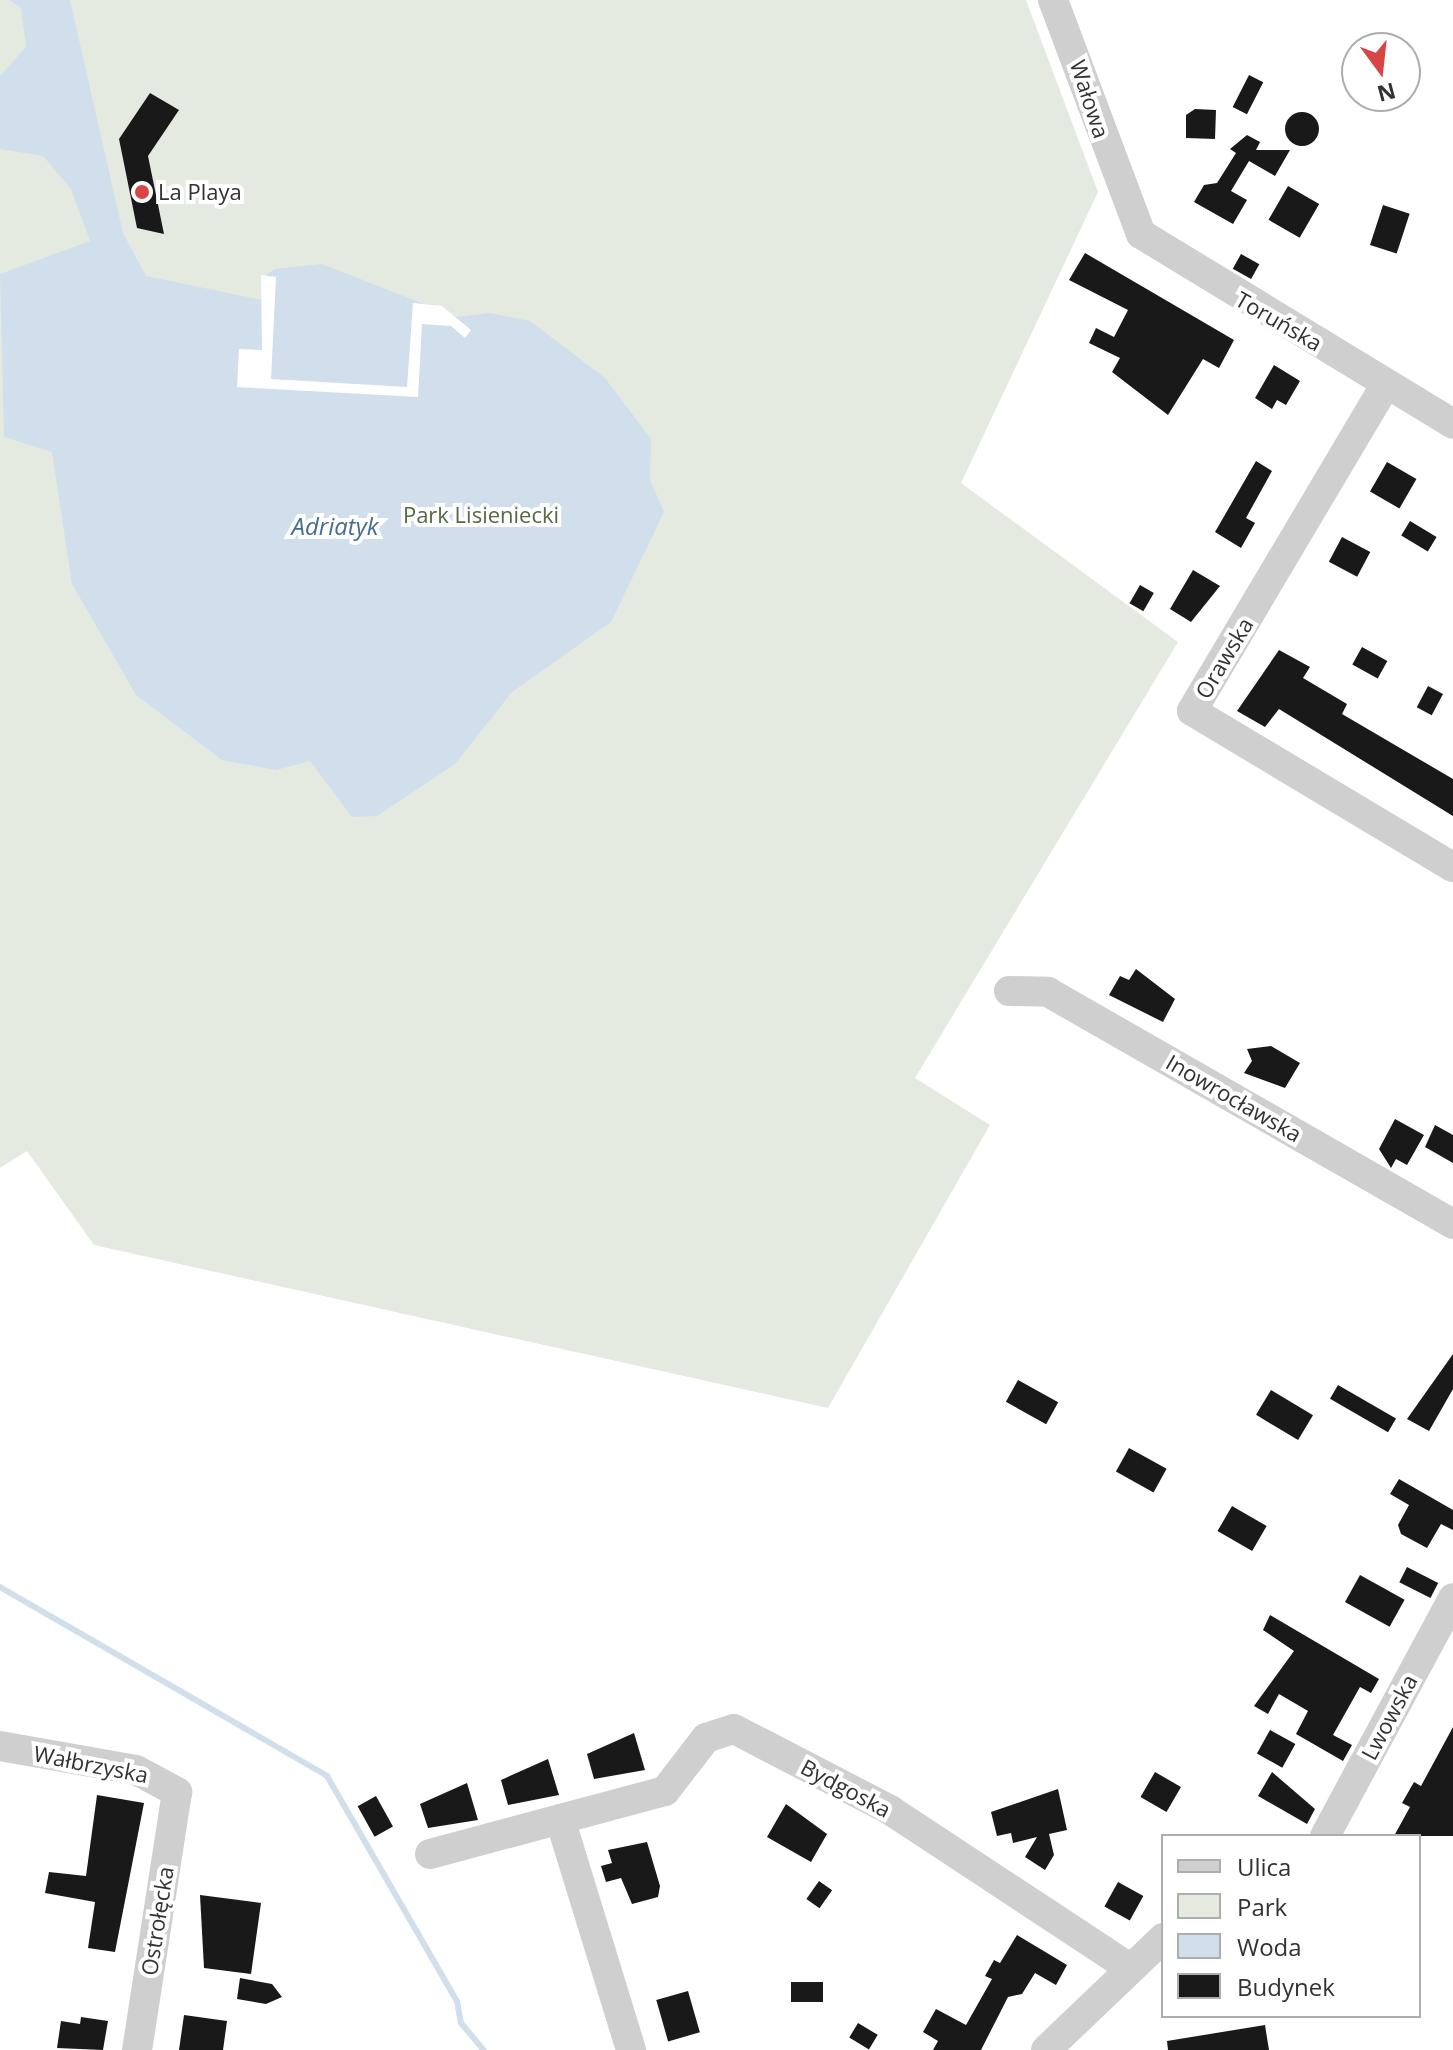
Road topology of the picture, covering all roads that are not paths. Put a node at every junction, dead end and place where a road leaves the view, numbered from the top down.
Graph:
1 (1053, 0) edge
2 (1122, 200) joint
3 (1386, 384) junction
4 (1453, 424) edge
5 (1453, 867) edge
6 (1009, 991) dead end
7 (1453, 1224) edge
8 (1453, 1598) edge
9 (0, 1746) edge
10 (177, 1792) joint
11 (560, 1819) junction
12 (1326, 1834) edge
13 (430, 1854) dead end
14 (1161, 1940) edge
15 (1127, 1966) junction
16 (137, 2050) edge
17 (631, 2050) edge
18 (1046, 2050) edge

1 - 2 street, Wałowa
2 - 3 street, Toruńska
3 - 4 street, Toruńska
3 - 5 street, Orawska
6 - 7 street, Inowrocławska
8 - 12 street, Lwowska
9 - 10 street, Wałbrzyska
10 - 16 street, Ostrołęcka
11 - 13 street, Bydgoska
11 - 15 street, Bydgoska
11 - 17 street
14 - 15 street
15 - 18 street

